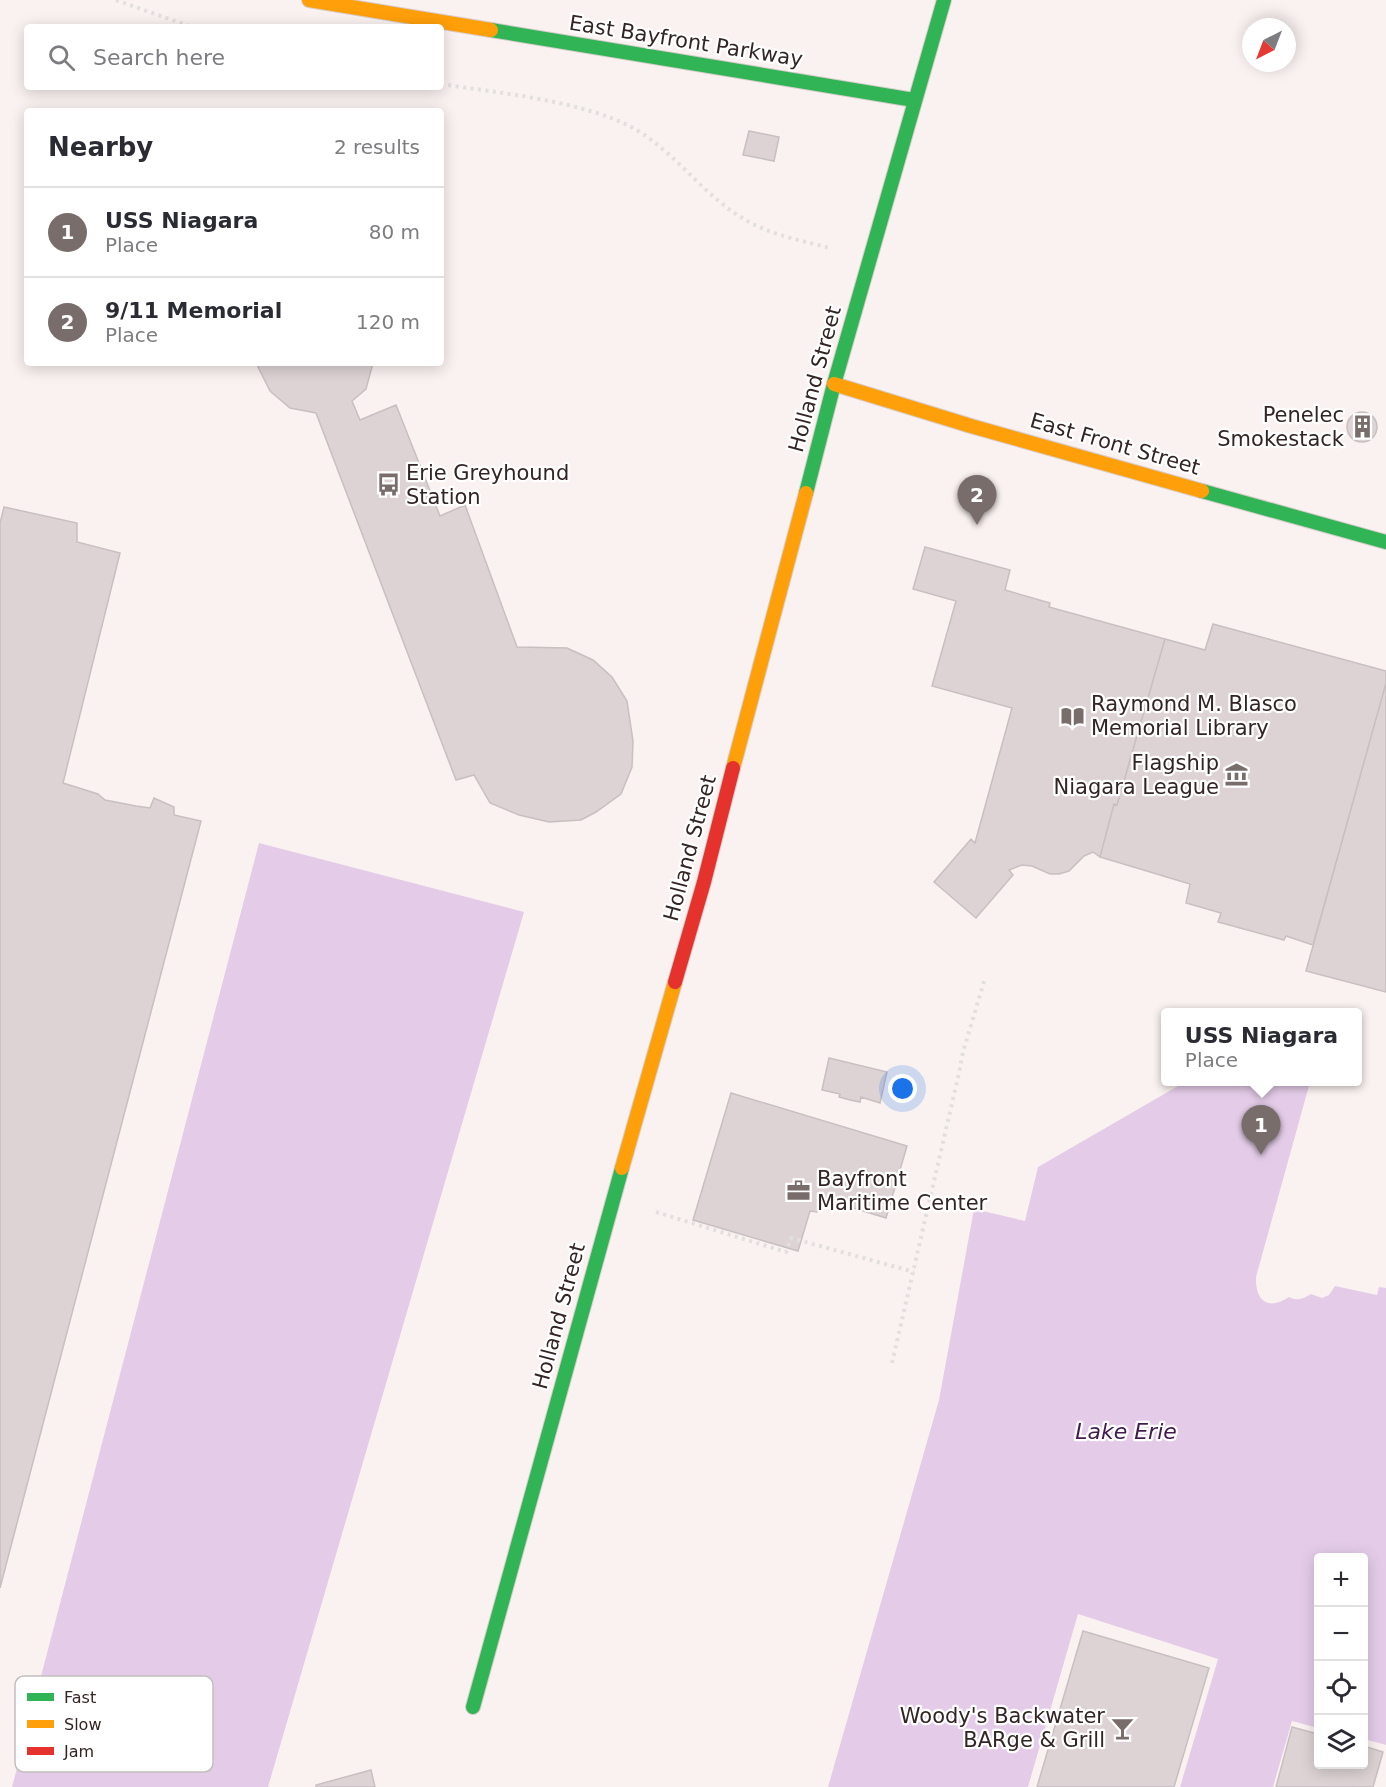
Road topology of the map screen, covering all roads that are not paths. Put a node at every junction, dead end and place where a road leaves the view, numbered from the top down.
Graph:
1 (309, 0) edge
2 (944, 0) edge
3 (914, 100) junction
4 (834, 384) junction
5 (1386, 542) edge
6 (473, 1707) dead end

1 - 3 main road, East Bayfront Parkway
2 - 3 main road, Holland Street
3 - 4 main road, Holland Street
4 - 5 main road, East Front Street
4 - 6 main road, Holland Street

